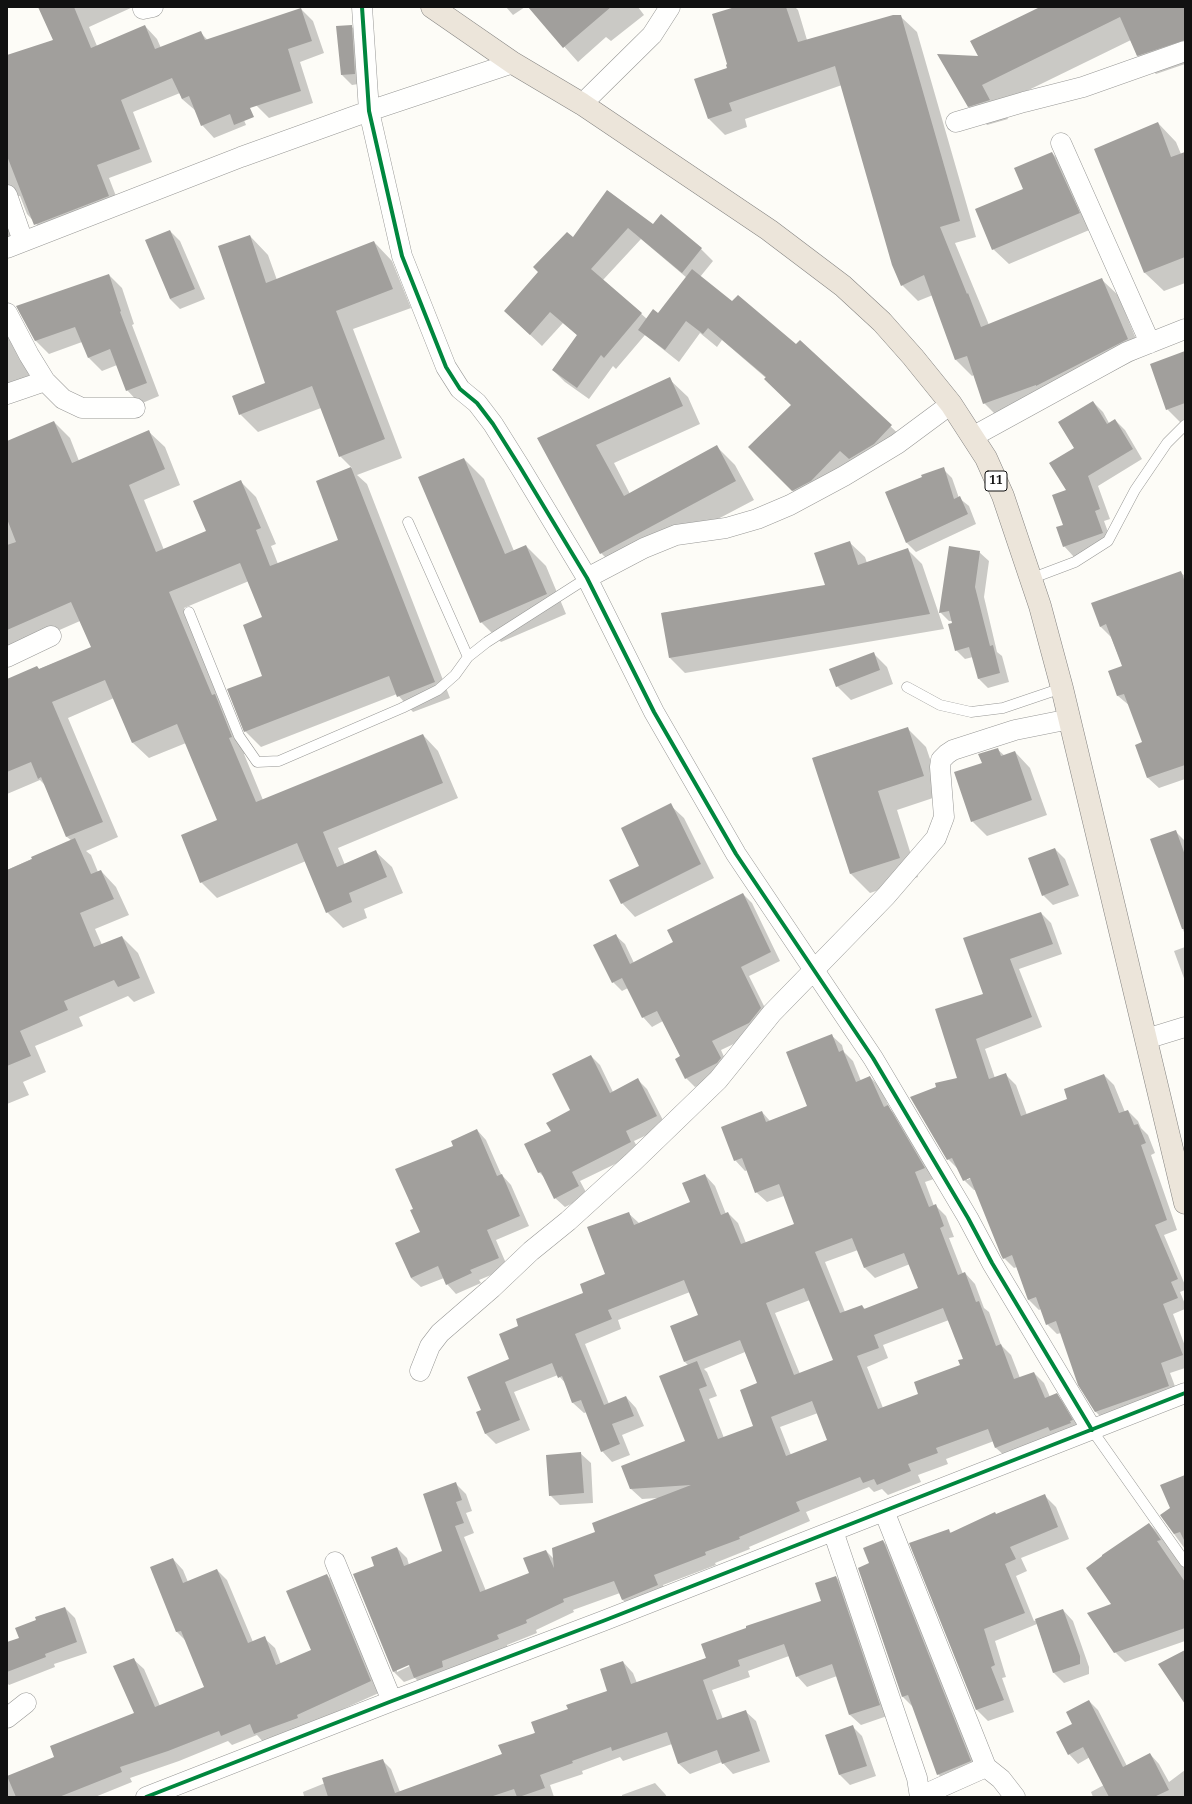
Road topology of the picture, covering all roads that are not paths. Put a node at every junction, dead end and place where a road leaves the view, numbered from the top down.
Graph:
1 (362, 7) edge
2 (432, 7) edge
3 (670, 7) edge
4 (1185, 51) edge
5 (513, 63) junction
6 (582, 104) junction
7 (370, 111) junction
8 (956, 122) dead end
9 (1062, 143) dead end
10 (7, 195) edge
11 (15, 244) edge
12 (7, 313) edge
13 (1185, 329) edge
14 (1150, 343) junction
15 (45, 380) junction
16 (7, 394) edge
17 (951, 404) junction
18 (136, 408) dead end
19 (1185, 424) edge
20 (972, 437) junction
21 (408, 522) dead end
22 (587, 578) junction
23 (1030, 579) junction
24 (188, 612) dead end
25 (52, 636) dead end
26 (7, 657) edge
27 (468, 657) junction
28 (907, 687) dead end
29 (1062, 688) junction
30 (1070, 719) junction
31 (813, 969) junction
32 (1185, 1027) edge
33 (1146, 1039) junction
34 (1185, 1203) edge
35 (420, 1371) dead end
36 (1185, 1393) edge
37 (1092, 1430) junction
38 (884, 1511) junction
39 (833, 1531) junction
40 (335, 1562) dead end
41 (1185, 1562) edge
42 (392, 1701) junction
43 (26, 1703) dead end
44 (7, 1718) edge
45 (986, 1766) junction
46 (921, 1796) edge
47 (146, 1797) edge
48 (1015, 1797) edge

1 - 7 street
2 - 5 highway, 11
3 - 6 street
4 - 8 street
5 - 6 highway, 11
5 - 7 street
6 - 17 highway, 11
7 - 11 street
7 - 22 street
9 - 14 street
10 - 11 street
12 - 15 street
13 - 14 street
14 - 20 street
15 - 16 street
15 - 18 street
17 - 20 highway, 11
17 - 22 street
19 - 23 lane
20 - 23 highway, 11
21 - 27 lane
22 - 27 lane
22 - 31 street
23 - 29 highway, 11
24 - 27 lane
25 - 26 street
28 - 29 lane
29 - 30 highway, 11
30 - 31 street
30 - 33 highway, 11
31 - 35 street
31 - 37 street
32 - 33 street
33 - 34 highway, 11
36 - 37 street
37 - 38 street
37 - 41 lane
38 - 39 street
38 - 45 street
39 - 42 street
39 - 46 street
40 - 42 street
42 - 47 street
43 - 44 street
45 - 46 street
45 - 48 street

